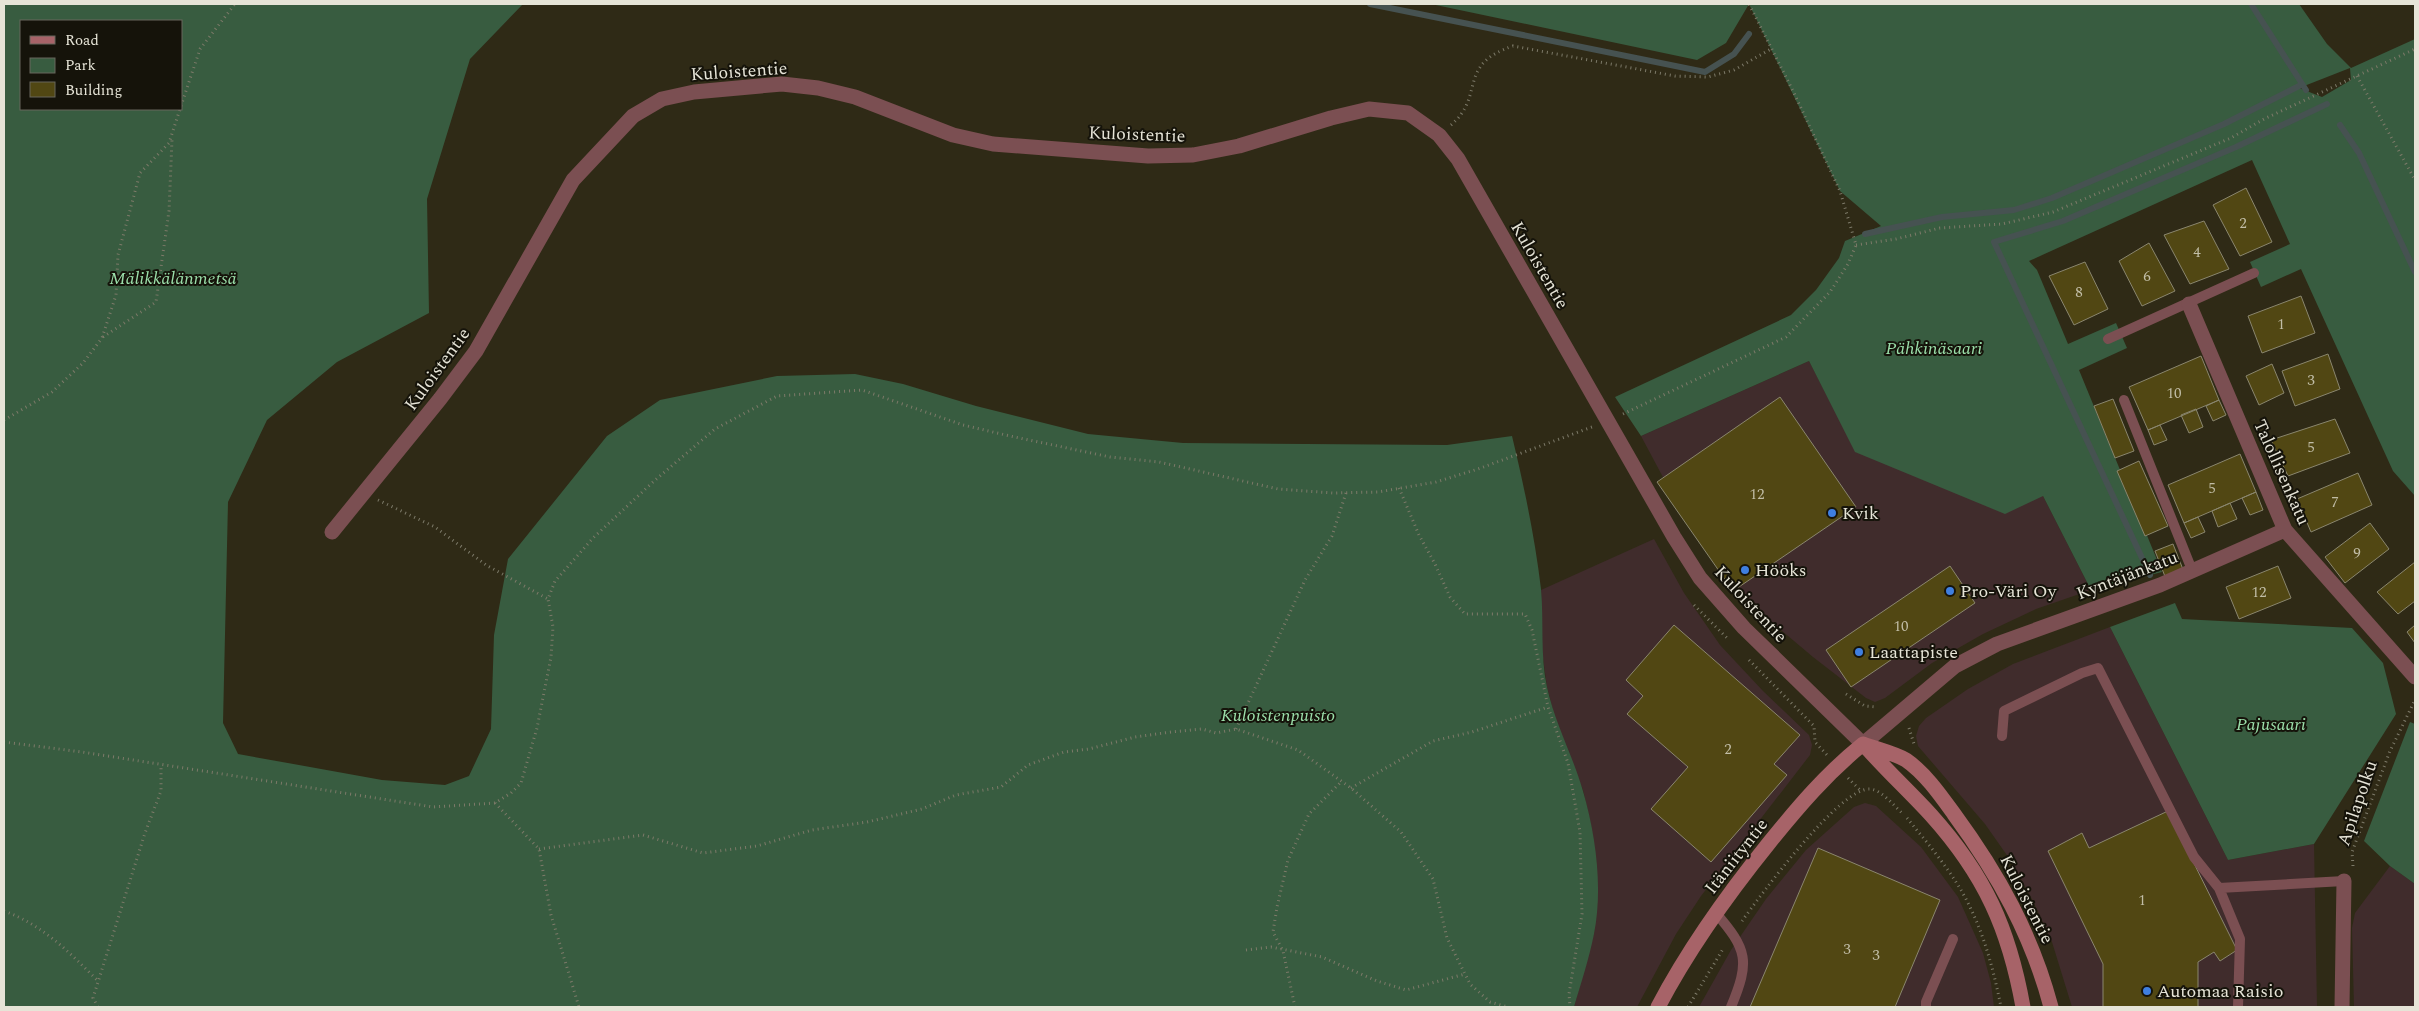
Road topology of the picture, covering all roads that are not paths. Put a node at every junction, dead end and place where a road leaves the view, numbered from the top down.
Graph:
1 (2254, 273) dead end
2 (2189, 304) junction
3 (2108, 339) dead end
4 (2124, 400) dead end
5 (2285, 530) junction
6 (332, 532) dead end
7 (2192, 570) junction
8 (2415, 677) edge
9 (2002, 736) dead end
10 (1863, 744) junction
11 (2344, 881) joint
12 (2219, 888) junction
13 (1715, 912) junction
14 (1953, 939) dead end
15 (1658, 1007) edge
16 (1731, 1007) edge
17 (1926, 1007) edge
18 (2023, 1007) edge
19 (2051, 1007) edge
20 (2238, 1007) edge
21 (2342, 1007) edge

1 - 2 lane
2 - 3 lane
2 - 5 street, Talollisenkatu
4 - 7 lane
5 - 7 street, Kyntäjänkatu
5 - 8 street, Talollisenkatu
6 - 10 street, Kuloistentie
7 - 10 street, Kyntäjänkatu
9 - 12 lane
10 - 13 street, Itäniityntie
10 - 18 street, Kuloistentie
10 - 19 street, Kuloistentie
11 - 12 lane
11 - 21 street
12 - 20 lane
13 - 15 street, Itäniityntie
13 - 16 lane
14 - 17 lane

